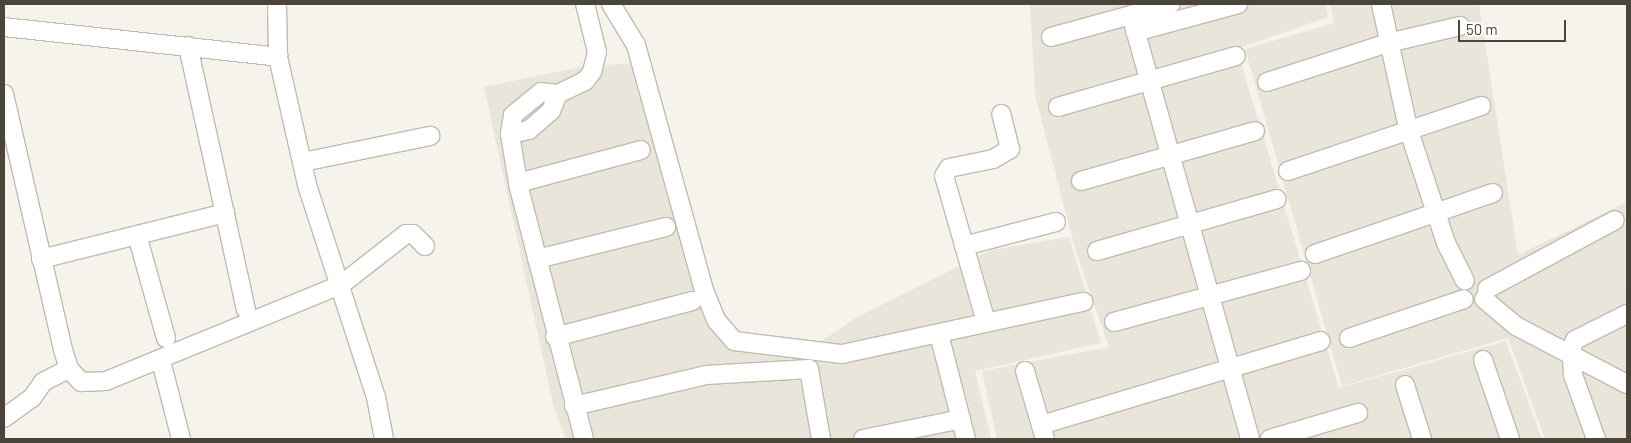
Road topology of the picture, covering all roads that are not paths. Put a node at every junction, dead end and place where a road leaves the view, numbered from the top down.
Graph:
1 (276, 4) edge
2 (585, 4) edge
3 (611, 4) edge
4 (1171, 4) edge
5 (1238, 4) edge
6 (1381, 4) edge
7 (1133, 23) junction
8 (1460, 26) dead end
9 (4, 27) edge
10 (1050, 37) dead end
11 (1388, 43) junction
12 (188, 46) junction
13 (1236, 56) dead end
14 (278, 57) junction
15 (1150, 79) junction
16 (1267, 82) dead end
17 (4, 94) edge
18 (1482, 106) dead end
19 (1058, 107) dead end
20 (1001, 114) dead end
21 (1408, 128) junction
22 (1255, 131) dead end
23 (430, 136) dead end
24 (641, 150) dead end
25 (1172, 154) junction
26 (302, 162) junction
27 (1288, 170) dead end
28 (1081, 181) dead end
29 (518, 183) junction
30 (1493, 192) dead end
31 (1277, 199) dead end
32 (225, 213) junction
33 (1436, 215) junction
34 (1615, 220) dead end
35 (1056, 222) dead end
36 (1190, 224) junction
37 (666, 227) dead end
38 (137, 235) junction
39 (425, 246) dead end
40 (964, 246) junction
41 (1097, 251) dead end
42 (1315, 254) dead end
43 (41, 259) junction
44 (537, 259) junction
45 (1302, 271) dead end
46 (1465, 281) junction
47 (342, 284) junction
48 (1486, 294) junction
49 (1210, 299) junction
50 (1464, 299) junction
51 (692, 302) dead end
52 (1083, 302) dead end
53 (246, 310) dead end
54 (1627, 314) edge
55 (986, 322) junction
56 (1114, 322) dead end
57 (939, 334) junction
58 (555, 337) junction
59 (166, 338) dead end
60 (1349, 338) dead end
61 (1321, 341) dead end
62 (1571, 355) junction
63 (1483, 360) dead end
64 (161, 361) junction
65 (69, 369) junction
66 (1230, 369) junction
67 (1025, 371) dead end
68 (1627, 384) edge
69 (1405, 385) dead end
70 (574, 406) junction
71 (1358, 413) dead end
72 (4, 418) edge
73 (961, 419) junction
74 (1043, 432) edge
75 (182, 439) edge
76 (384, 439) edge
77 (584, 439) edge
78 (821, 439) edge
79 (863, 439) edge
80 (966, 439) edge
81 (1252, 439) edge
82 (1270, 439) edge
83 (1422, 439) edge
84 (1510, 439) edge
85 (1596, 439) edge

1 - 14 street
2 - 29 street
3 - 57 street
4 - 7 street
5 - 7 street
6 - 11 street
7 - 10 street
7 - 15 street
8 - 11 street
9 - 12 street
11 - 16 street
11 - 21 street
12 - 14 street
12 - 32 street
13 - 15 street
14 - 26 street
15 - 19 street
15 - 25 street
17 - 43 street
18 - 21 street
20 - 40 street
21 - 27 street
21 - 33 street
22 - 25 street
23 - 26 street
24 - 29 street
25 - 28 street
25 - 36 street
26 - 47 street
29 - 44 street
30 - 33 street
31 - 36 street
32 - 38 street
32 - 53 street
33 - 42 street
33 - 46 street
34 - 48 street
35 - 40 street
36 - 41 street
36 - 49 street
37 - 44 street
38 - 43 street
38 - 59 street
39 - 47 street
40 - 55 street
43 - 65 street
44 - 58 street
45 - 49 street
46 - 48 street
46 - 50 street
47 - 64 street
47 - 76 street
48 - 50 street
48 - 62 street
49 - 56 street
49 - 66 street
50 - 60 street
51 - 58 street
52 - 55 street
54 - 62 street
55 - 57 street
57 - 73 street
58 - 70 street
61 - 66 street
62 - 68 street
62 - 85 street
63 - 84 street
64 - 65 street
64 - 75 street
65 - 72 street
66 - 74 street
66 - 81 street
67 - 74 street
69 - 83 street
70 - 77 street
70 - 78 street
71 - 82 street
73 - 79 street
73 - 80 street

